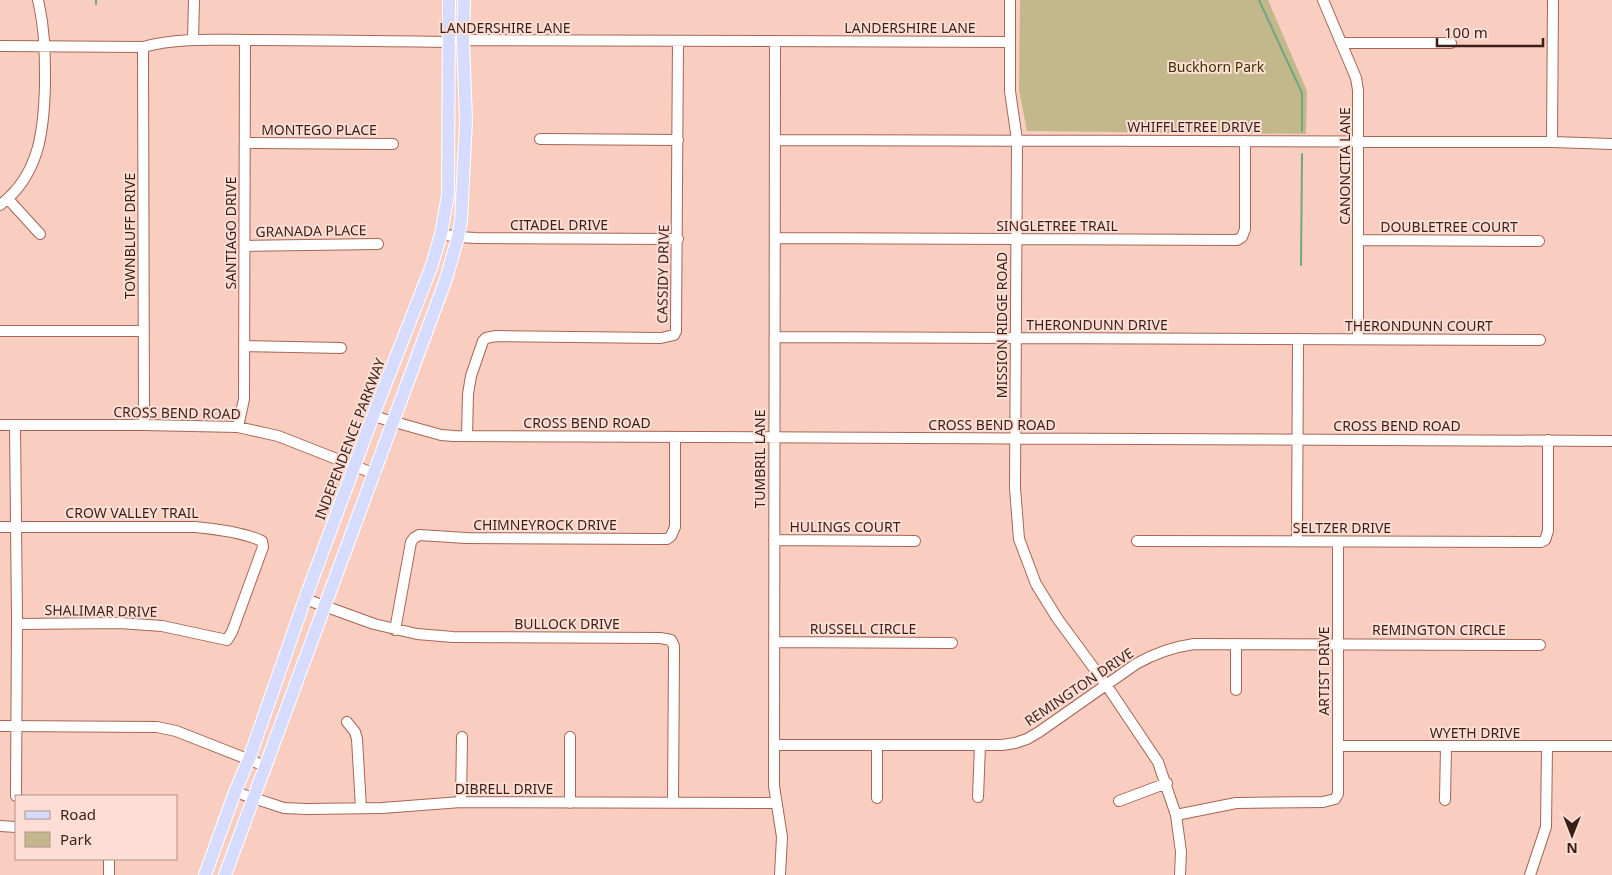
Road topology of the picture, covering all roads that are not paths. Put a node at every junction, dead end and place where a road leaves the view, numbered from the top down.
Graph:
1 (38, 0) edge
2 (194, 0) edge
3 (449, 0) edge
4 (464, 0) edge
5 (1010, 0) edge
6 (1323, 0) edge
7 (1552, 0) edge
8 (193, 40) junction
9 (245, 40) junction
10 (463, 40) junction
11 (678, 41) junction
12 (449, 42) junction
13 (775, 42) junction
14 (1010, 42) junction
15 (1342, 43) junction
16 (1451, 43) dead end
17 (0, 46) edge
18 (46, 46) junction
19 (143, 46) junction
20 (540, 139) dead end
21 (678, 140) junction
22 (775, 140) junction
23 (1017, 140) junction
24 (1245, 141) junction
25 (1358, 142) junction
26 (1552, 142) junction
27 (245, 143) junction
28 (393, 144) dead end
29 (1612, 144) edge
30 (4, 202) edge
31 (40, 234) dead end
32 (441, 234) junction
33 (458, 237) junction
34 (775, 238) junction
35 (678, 239) junction
36 (1016, 240) junction
37 (1359, 240) junction
38 (1539, 241) dead end
39 (378, 244) dead end
40 (245, 246) junction
41 (0, 330) edge
42 (144, 331) junction
43 (775, 337) junction
44 (1016, 338) junction
45 (1298, 339) junction
46 (1358, 339) junction
47 (1540, 340) dead end
48 (244, 346) junction
49 (341, 348) dead end
50 (374, 416) junction
51 (394, 422) junction
52 (0, 425) edge
53 (15, 425) junction
54 (144, 425) junction
55 (238, 427) junction
56 (467, 436) junction
57 (675, 438) junction
58 (774, 438) junction
59 (1015, 439) junction
60 (1298, 439) junction
61 (1548, 440) junction
62 (1612, 441) edge
63 (355, 467) junction
64 (374, 474) junction
65 (0, 526) edge
66 (16, 526) junction
67 (774, 540) junction
68 (262, 541) joint
69 (915, 541) dead end
70 (1137, 541) dead end
71 (1297, 541) junction
72 (1338, 542) junction
73 (305, 599) junction
74 (325, 607) junction
75 (17, 624) junction
76 (395, 630) junction
77 (774, 642) junction
78 (952, 643) dead end
79 (1236, 644) junction
80 (1338, 644) junction
81 (1540, 644) dead end
82 (1107, 686) junction
83 (1236, 690) dead end
84 (347, 722) dead end
85 (0, 726) edge
86 (16, 726) junction
87 (462, 737) dead end
88 (570, 737) dead end
89 (774, 744) junction
90 (877, 745) junction
91 (980, 746) junction
92 (1338, 746) junction
93 (1612, 746) edge
94 (1446, 747) junction
95 (1547, 747) junction
96 (249, 759) junction
97 (265, 766) junction
98 (1167, 783) junction
99 (235, 792) junction
100 (16, 795) edge
101 (978, 797) dead end
102 (877, 798) dead end
103 (253, 799) junction
104 (1445, 800) dead end
105 (1119, 801) dead end
106 (461, 802) junction
107 (570, 803) junction
108 (673, 803) junction
109 (776, 803) junction
110 (361, 808) junction
111 (1176, 815) junction
112 (0, 826) edge
113 (15, 826) edge
114 (109, 860) edge
115 (109, 875) edge
116 (205, 875) edge
117 (225, 875) edge
118 (780, 875) edge
119 (1180, 875) edge
120 (1530, 875) edge

1 - 18 street
2 - 8 street
3 - 12 main road, INDEPENDENCE PARKWAY
4 - 10 main road
5 - 14 street, MISSION RIDGE ROAD
6 - 15 street, CANONCITA LANE
7 - 26 street
8 - 9 street, LANDERSHIRE LANE
8 - 19 street, LANDERSHIRE LANE
9 - 12 street, LANDERSHIRE LANE
9 - 27 street, SANTIAGO DRIVE
10 - 11 street, LANDERSHIRE LANE
10 - 12 street, LANDERSHIRE LANE
10 - 33 main road
11 - 13 street, LANDERSHIRE LANE
11 - 21 street, CASSIDY DRIVE
12 - 32 main road, INDEPENDENCE PARKWAY
13 - 14 street, LANDERSHIRE LANE
13 - 22 street, TUMBRIL LANE
14 - 23 street, MISSION RIDGE ROAD
15 - 16 street
15 - 25 street, CANONCITA LANE
17 - 18 street, LANDERSHIRE LANE
18 - 19 street, LANDERSHIRE LANE
18 - 30 street
19 - 42 street, TOWNBLUFF DRIVE
20 - 21 street
21 - 35 street, CASSIDY DRIVE
22 - 23 street, WHIFFLETREE DRIVE
22 - 34 street, TUMBRIL LANE
23 - 24 street, WHIFFLETREE DRIVE
23 - 36 street, MISSION RIDGE ROAD
24 - 25 street, WHIFFLETREE DRIVE
24 - 36 street, SINGLETREE TRAIL
25 - 26 street, WHIFFLETREE DRIVE
25 - 37 street, CANONCITA LANE
26 - 29 street, WHIFFLETREE DRIVE
27 - 28 street, MONTEGO PLACE
27 - 40 street, SANTIAGO DRIVE
30 - 31 street
32 - 33 street, CITADEL DRIVE
32 - 50 main road, INDEPENDENCE PARKWAY
33 - 35 street, CITADEL DRIVE
33 - 51 main road
34 - 36 street, SINGLETREE TRAIL
34 - 43 street, TUMBRIL LANE
35 - 56 street, CASSIDY DRIVE
36 - 44 street, MISSION RIDGE ROAD
37 - 38 street, DOUBLETREE COURT
37 - 46 street, CANONCITA LANE
39 - 40 street, GRANADA PLACE
40 - 48 street, SANTIAGO DRIVE
41 - 42 street
42 - 54 street, TOWNBLUFF DRIVE
43 - 44 street, THERONDUNN DRIVE
43 - 58 street, TUMBRIL LANE
44 - 45 street, THERONDUNN DRIVE
44 - 59 street, MISSION RIDGE ROAD
45 - 46 street, THERONDUNN COURT
45 - 60 street
46 - 47 street, THERONDUNN COURT
48 - 49 street
48 - 55 street, SANTIAGO DRIVE
50 - 51 street, CROSS BEND ROAD
50 - 63 main road, INDEPENDENCE PARKWAY
51 - 56 street, CROSS BEND ROAD
51 - 64 main road
52 - 53 street, CROSS BEND ROAD
53 - 54 street, CROSS BEND ROAD
53 - 66 street
54 - 55 street, CROSS BEND ROAD
55 - 63 street, CROSS BEND ROAD
56 - 57 street, CROSS BEND ROAD
57 - 58 street, CROSS BEND ROAD
57 - 76 street, CHIMNEYROCK DRIVE
58 - 59 street, CROSS BEND ROAD
58 - 67 street, TUMBRIL LANE
59 - 60 street, CROSS BEND ROAD
59 - 82 street, MISSION RIDGE ROAD
60 - 61 street, CROSS BEND ROAD
60 - 71 street
61 - 62 street, CROSS BEND ROAD
61 - 72 street, SELTZER DRIVE
63 - 64 street, CROSS BEND ROAD
63 - 73 main road, INDEPENDENCE PARKWAY
64 - 74 main road
65 - 66 street, CROW VALLEY TRAIL
66 - 68 street, CROW VALLEY TRAIL
66 - 75 street
67 - 69 street, HULINGS COURT
67 - 77 street, TUMBRIL LANE
68 - 75 street, SHALIMAR DRIVE
70 - 71 street, SELTZER DRIVE
71 - 72 street, SELTZER DRIVE
72 - 80 street, ARTIST DRIVE
73 - 74 street, BULLOCK DRIVE
73 - 96 main road, INDEPENDENCE PARKWAY
74 - 76 street, BULLOCK DRIVE
74 - 97 main road
75 - 86 street
76 - 108 street, BULLOCK DRIVE
77 - 78 street, RUSSELL CIRCLE
77 - 89 street, TUMBRIL LANE
79 - 80 street, REMINGTON DRIVE
79 - 82 street, REMINGTON DRIVE
79 - 83 street
80 - 81 street, REMINGTON CIRCLE
80 - 92 street, ARTIST DRIVE
82 - 91 street, REMINGTON DRIVE
82 - 98 street, MISSION RIDGE ROAD
84 - 110 street
85 - 86 street
86 - 96 street
86 - 100 street
87 - 106 street
88 - 107 street
89 - 90 street, REMINGTON DRIVE
89 - 109 street, TUMBRIL LANE
90 - 91 street, REMINGTON DRIVE
90 - 102 street
91 - 101 street
92 - 94 street, WYETH DRIVE
92 - 111 street, ARTIST DRIVE
93 - 95 street, WYETH DRIVE
94 - 95 street, WYETH DRIVE
94 - 104 street
95 - 120 street
96 - 97 street
96 - 99 main road, INDEPENDENCE PARKWAY
97 - 103 main road
98 - 105 street
98 - 111 street, MISSION RIDGE ROAD
99 - 103 street, DIBRELL DRIVE
99 - 116 main road, INDEPENDENCE PARKWAY
103 - 110 street, DIBRELL DRIVE
103 - 117 main road
106 - 107 street, DIBRELL DRIVE
106 - 110 street, DIBRELL DRIVE
107 - 108 street, DIBRELL DRIVE
108 - 109 street, DIBRELL DRIVE
109 - 118 street, TUMBRIL LANE
111 - 119 street, MISSION RIDGE ROAD
112 - 113 street
114 - 115 street

